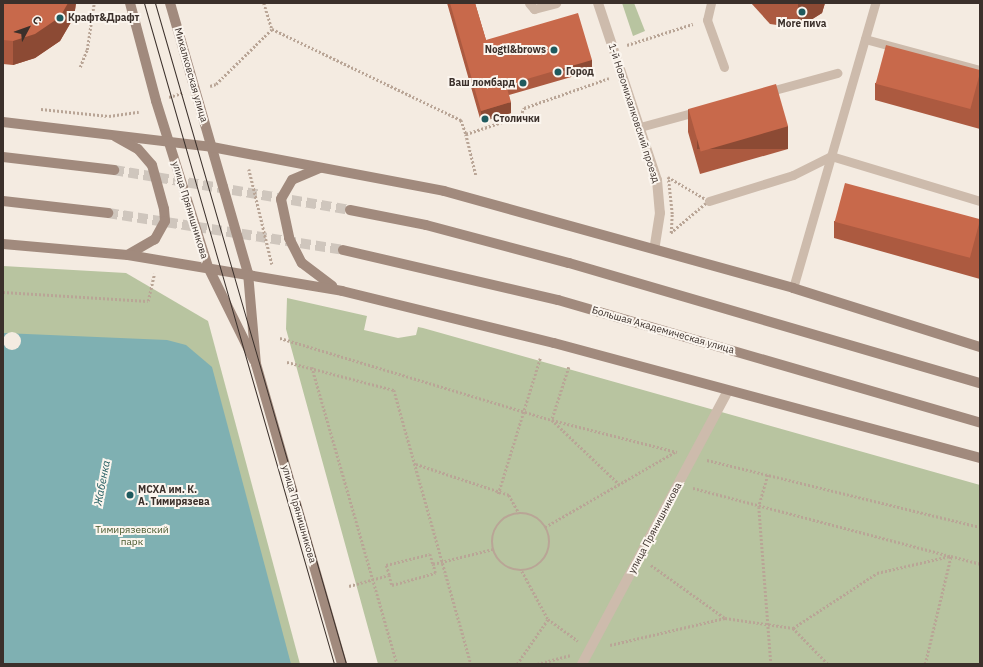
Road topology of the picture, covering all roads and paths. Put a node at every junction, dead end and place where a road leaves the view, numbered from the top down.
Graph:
1 (94, 3) edge
2 (130, 3) edge
3 (170, 3) edge
4 (264, 3) edge
5 (529, 3) edge
6 (556, 3) edge
7 (598, 3) edge
8 (711, 3) edge
9 (875, 3) edge
10 (707, 20) junction
11 (272, 29) junction
12 (865, 39) junction
13 (614, 49) junction
14 (80, 67) dead end
15 (724, 68) dead end
16 (980, 70) edge
17 (837, 73) dead end
18 (622, 74) junction
19 (195, 90) junction
20 (754, 96) edge
21 (156, 101) junction
22 (708, 108) edge
23 (33, 109) dead end
24 (139, 112) dead end
25 (3, 122) edge
26 (640, 127) junction
27 (109, 134) junction
28 (466, 134) junction
29 (168, 142) junction
30 (212, 147) junction
31 (831, 156) junction
32 (3, 157) edge
33 (248, 164) dead end
34 (324, 167) junction
35 (114, 170) tunnel mouth
36 (476, 176) dead end
37 (3, 201) edge
38 (709, 201) junction
39 (980, 201) edge
40 (350, 210) tunnel mouth
41 (108, 213) tunnel mouth
42 (3, 244) edge
43 (654, 249) junction
44 (343, 250) tunnel mouth
45 (128, 255) junction
46 (272, 264) dead end
47 (208, 267) junction
48 (154, 273) dead end
49 (248, 274) junction
50 (793, 288) junction
51 (342, 291) junction
52 (3, 292) edge
53 (280, 338) dead end
54 (980, 347) edge
55 (540, 358) dead end
56 (287, 362) dead end
57 (256, 364) junction
58 (311, 367) junction
59 (568, 367) dead end
60 (980, 383) edge
61 (727, 392) junction
62 (524, 412) junction
63 (552, 420) junction
64 (980, 423) edge
65 (676, 452) junction
66 (693, 457) junction
67 (980, 458) edge
68 (415, 464) junction
69 (768, 475) junction
70 (619, 484) junction
71 (692, 488) dead end
72 (498, 494) junction
73 (759, 507) junction
74 (519, 513) junction
75 (545, 527) junction
76 (980, 527) edge
77 (493, 550) junction
78 (950, 556) junction
79 (639, 557) junction
80 (443, 561) junction
81 (433, 564) junction
82 (980, 564) edge
83 (522, 571) junction
84 (389, 575) junction
85 (373, 580) junction
86 (349, 586) dead end
87 (725, 618) junction
88 (548, 619) junction
89 (768, 624) junction
90 (793, 628) junction
91 (590, 649) junction
92 (342, 664) edge
93 (396, 664) edge
94 (471, 664) edge
95 (517, 664) edge
96 (537, 664) edge
97 (582, 664) edge
98 (771, 664) edge
99 (828, 664) edge
100 (925, 664) edge

1 - 14 path
2 - 21 main road
3 - 19 main road, Михалковская улица
4 - 11 path
5 - 6 lane
7 - 13 street, 1-й Новомихалковский проезд
8 - 10 lane
9 - 12 lane
10 - 13 path
10 - 15 lane
11 - 19 path
11 - 28 path
12 - 16 lane
12 - 31 lane
13 - 18 street, 1-й Новомихалковский проезд
17 - 20 lane
18 - 26 street, 1-й Новомихалковский проезд
18 - 28 path
19 - 21 path
19 - 30 main road, Михалковская улица
21 - 29 main road
22 - 26 lane
23 - 24 path
25 - 27 main road
26 - 43 street, 1-й Новомихалковский проезд
27 - 29 main road
27 - 45 main road
28 - 36 path
29 - 30 main road
29 - 47 main road, улица Прянишникова
30 - 34 main road
30 - 49 main road, улица Прянишникова
31 - 38 lane
31 - 39 lane
31 - 50 lane
32 - 35 main road
33 - 46 path
34 - 43 main road
34 - 51 main road
37 - 41 main road
38 - 38 path
40 - 60 main road
42 - 45 main road
43 - 50 main road
44 - 64 main road, Большая Академическая улица
45 - 47 main road
47 - 49 main road
47 - 57 main road, улица Прянишникова
48 - 52 path
49 - 51 main road
49 - 57 main road, улица Прянишникова
50 - 54 main road
51 - 61 main road
53 - 62 path
55 - 62 path
56 - 58 path
57 - 92 main road, улица Прянишникова
58 - 68 path
58 - 85 path
59 - 63 path
61 - 66 street, улица Прянишникова
61 - 67 main road
62 - 63 path
62 - 72 path
63 - 65 path
63 - 70 path
65 - 66 path
65 - 70 path
66 - 69 path
66 - 79 street, улица Прянишникова
68 - 72 path
68 - 80 path
69 - 73 path
69 - 76 path
70 - 75 path
71 - 73 path
72 - 74 path
73 - 78 path
73 - 89 path
74 - 75 path
74 - 77 path
75 - 83 path
77 - 80 path
77 - 83 path
78 - 82 path
78 - 90 path
78 - 100 path
79 - 87 path
79 - 91 street, улица Прянишникова
80 - 81 path
80 - 94 path
81 - 84 path
81 - 84 path
83 - 88 path
84 - 85 path
85 - 86 path
85 - 93 path
87 - 89 path
87 - 91 path
88 - 91 path
88 - 95 path
89 - 90 path
89 - 98 path
90 - 99 path
91 - 96 path
91 - 97 street, улица Прянишникова

